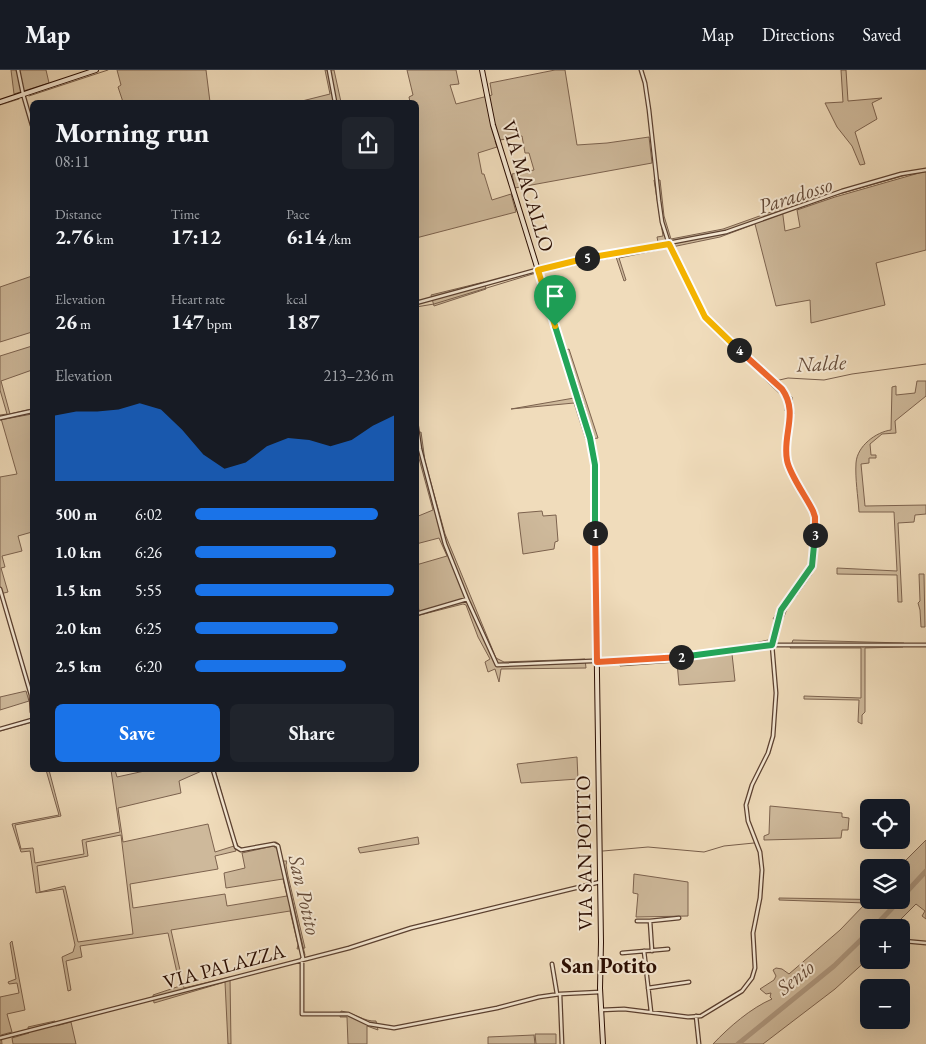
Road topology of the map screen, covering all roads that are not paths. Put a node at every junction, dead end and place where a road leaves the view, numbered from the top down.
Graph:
1 (18, 70) edge
2 (96, 70) edge
3 (329, 70) edge
4 (482, 70) edge
5 (641, 70) edge
6 (23, 94) junction
7 (335, 100) edge
8 (0, 102) edge
9 (30, 117) edge
10 (926, 170) edge
11 (669, 244) junction
12 (538, 270) junction
13 (419, 302) edge
14 (30, 411) edge
15 (0, 418) edge
16 (419, 442) edge
17 (0, 589) edge
18 (467, 599) junction
19 (419, 613) edge
20 (772, 645) junction
21 (926, 645) edge
22 (597, 662) junction
23 (30, 692) edge
24 (30, 721) edge
25 (0, 729) edge
26 (214, 772) edge
27 (600, 882) junction
28 (679, 918) dead end
29 (637, 921) dead end
30 (650, 921) junction
31 (910, 942) edge
32 (926, 943) edge
33 (668, 949) dead end
34 (644, 951) junction
35 (652, 951) junction
36 (622, 953) dead end
37 (302, 959) junction
38 (552, 964) dead end
39 (689, 982) dead end
40 (648, 988) junction
41 (600, 992) junction
42 (559, 994) junction
43 (601, 1010) junction
44 (651, 1012) junction
45 (696, 1016) junction
46 (0, 1038) edge
47 (562, 1044) edge
48 (602, 1044) edge
49 (699, 1044) edge

1 - 6 street
2 - 6 street
3 - 7 street
4 - 12 street, VIA MACALLO
5 - 11 street
6 - 8 street
6 - 9 street
10 - 11 street
11 - 12 street
11 - 20 street
12 - 13 street
12 - 22 street, VIA MACALLO
14 - 15 street
16 - 18 street
17 - 23 street
18 - 19 street
18 - 22 street
20 - 21 street
20 - 22 street
20 - 45 street
22 - 27 street, VIA SAN POTITO
24 - 25 street
26 - 37 street
27 - 37 street, VIA PALAZZA
27 - 41 street, VIA SAN POTITO
28 - 30 street
29 - 30 street
30 - 35 street
31 - 32 street
33 - 35 street
34 - 35 street
34 - 36 street
34 - 40 street
37 - 42 street
37 - 46 street, VIA PALAZZA
38 - 42 street
39 - 40 street
40 - 44 street
41 - 42 street
41 - 43 street, VIA SAN POTITO
42 - 47 street
43 - 44 street
43 - 48 street, VIA SAN POTITO
44 - 45 street
45 - 49 street

